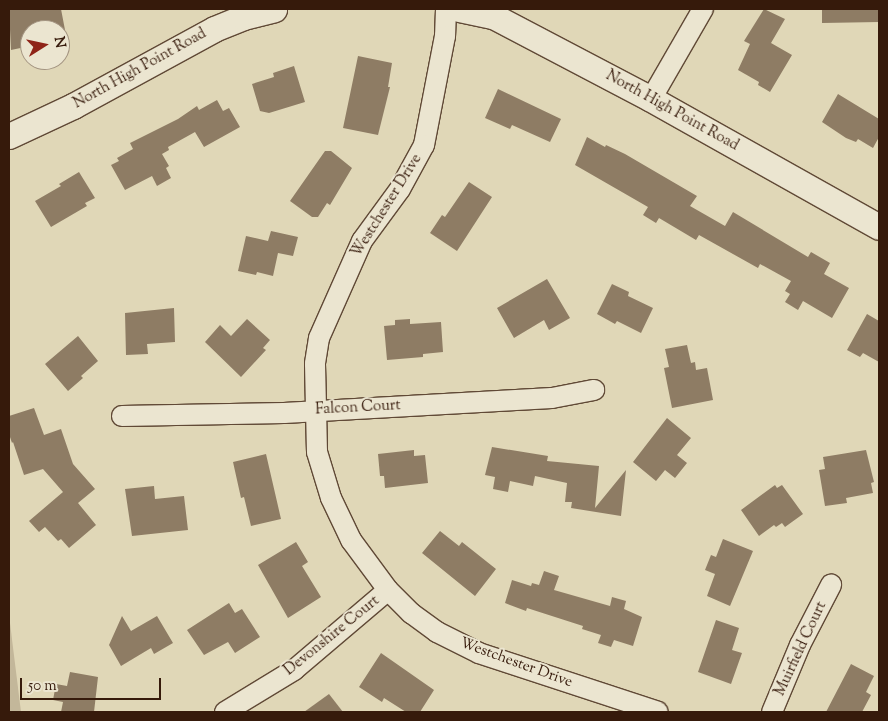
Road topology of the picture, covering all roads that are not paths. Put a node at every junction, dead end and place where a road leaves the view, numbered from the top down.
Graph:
1 (274, 9) edge
2 (446, 9) edge
3 (459, 9) edge
4 (703, 9) edge
5 (652, 99) junction
6 (9, 136) edge
7 (879, 227) edge
8 (594, 390) dead end
9 (315, 410) junction
10 (122, 416) dead end
11 (831, 585) dead end
12 (388, 590) junction
13 (224, 712) edge
14 (658, 712) edge
15 (772, 712) edge

1 - 6 street, North High Point Road
2 - 9 street, Westchester Drive
3 - 5 street, North High Point Road
4 - 5 street
5 - 7 street, North High Point Road
8 - 9 street, Falcon Court
9 - 10 street, Falcon Court
9 - 12 street, Westchester Drive
11 - 15 street, Muirfield Court
12 - 13 street, Devonshire Court
12 - 14 street, Westchester Drive

